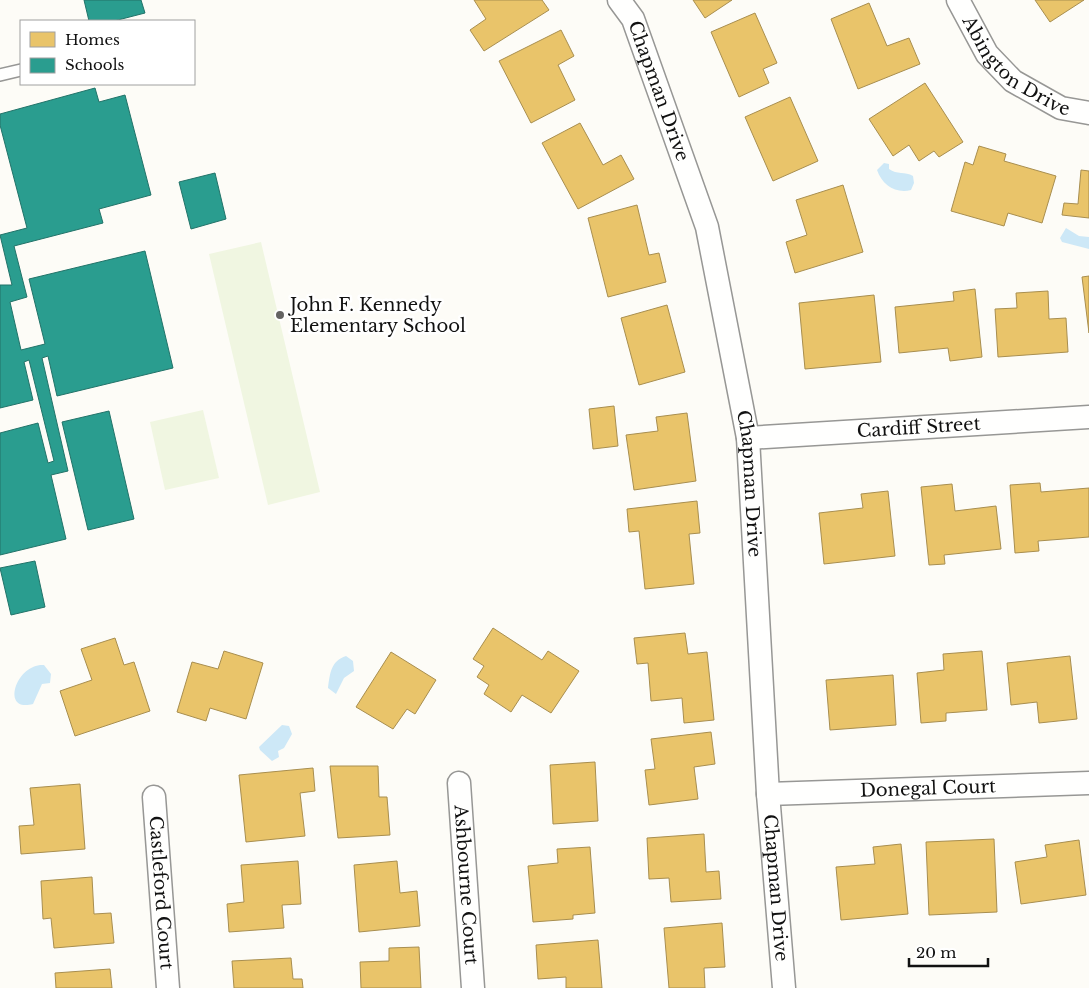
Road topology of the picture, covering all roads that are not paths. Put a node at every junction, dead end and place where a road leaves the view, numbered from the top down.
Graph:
1 (619, 0) edge
2 (958, 0) edge
3 (20, 70) edge
4 (0, 75) edge
5 (1089, 113) edge
6 (1089, 417) edge
7 (748, 438) junction
8 (459, 783) dead end
9 (1089, 783) edge
10 (768, 794) junction
11 (154, 797) dead end
12 (168, 988) edge
13 (473, 988) edge
14 (784, 988) edge

1 - 7 street, Chapman Drive
2 - 5 street, Abington Drive
3 - 4 lane
6 - 7 street, Cardiff Street
7 - 10 street, Chapman Drive
8 - 13 street, Ashbourne Court
9 - 10 street, Donegal Court
10 - 14 street, Chapman Drive
11 - 12 street, Castleford Court

